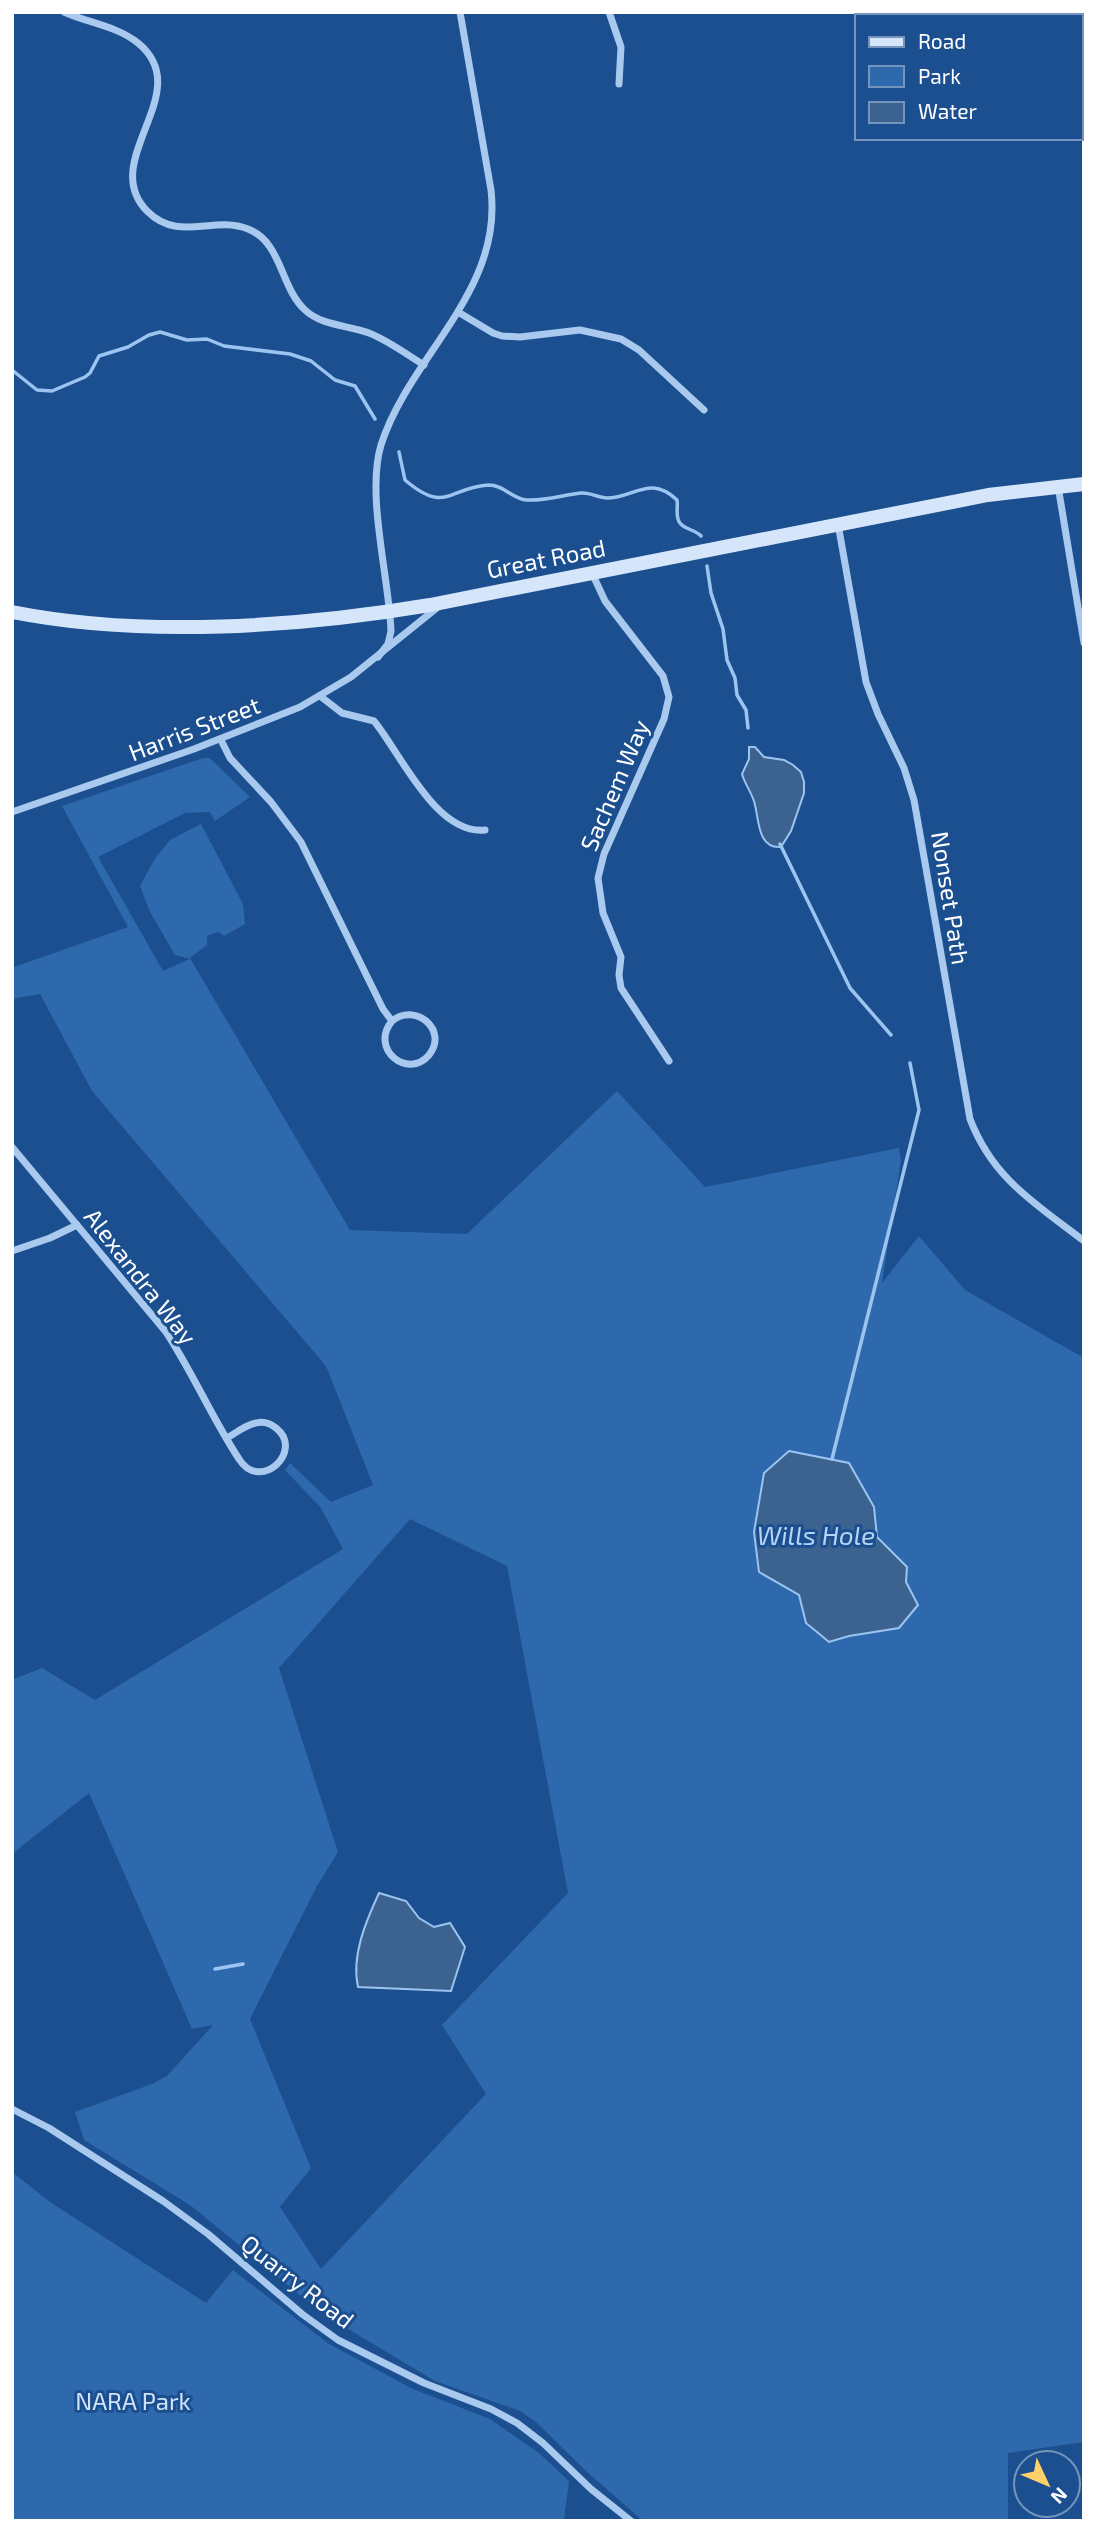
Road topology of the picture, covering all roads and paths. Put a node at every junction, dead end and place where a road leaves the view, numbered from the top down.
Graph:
1 (64, 12) edge
2 (460, 12) edge
3 (609, 12) edge
4 (619, 84) dead end
5 (458, 313) junction
6 (424, 365) junction
7 (704, 410) dead end
8 (1084, 484) edge
9 (1058, 485) junction
10 (838, 524) junction
11 (592, 572) junction
12 (444, 602) junction
13 (12, 612) edge
14 (390, 612) junction
15 (1084, 643) edge
16 (378, 657) junction
17 (320, 696) junction
18 (221, 740) junction
19 (12, 812) edge
20 (485, 830) dead end
21 (392, 1021) junction
22 (669, 1061) dead end
23 (12, 1147) edge
24 (77, 1225) junction
25 (1084, 1241) edge
26 (12, 1251) edge
27 (227, 1438) junction
28 (12, 2109) edge
29 (631, 2521) edge

1 - 6 street
2 - 5 street
3 - 4 street
5 - 6 street
5 - 7 street
6 - 14 street
8 - 9 main road, Great Road
9 - 10 main road, Great Road
9 - 15 street
10 - 11 main road, Great Road
10 - 25 street, Nonset Path
11 - 12 main road, Great Road
11 - 22 street, Sachem Way
12 - 14 main road, Great Road
12 - 16 street, Harris Street
13 - 14 main road, Great Road
14 - 16 street
16 - 17 street, Harris Street
17 - 18 street, Harris Street
17 - 20 street
18 - 19 street, Harris Street
18 - 21 street
21 - 21 street
23 - 24 street, Alexandra Way
24 - 26 street
24 - 27 street, Alexandra Way
27 - 27 street, Alexandra Way
28 - 29 street, Quarry Road

